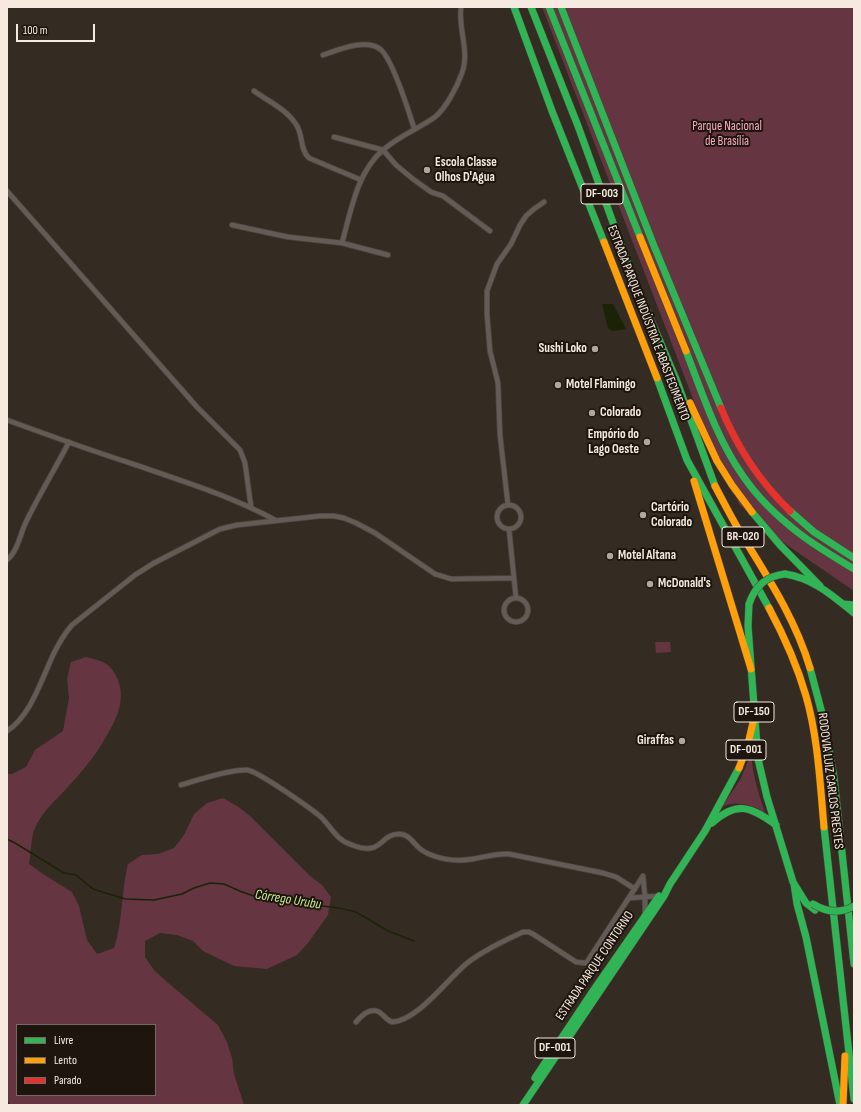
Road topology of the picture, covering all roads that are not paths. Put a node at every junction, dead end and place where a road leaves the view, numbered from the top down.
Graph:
1 (460, 7) edge
2 (514, 7) edge
3 (531, 7) edge
4 (549, 7) edge
5 (561, 7) edge
6 (323, 55) dead end
7 (254, 90) dead end
8 (414, 128) junction
9 (334, 137) dead end
10 (383, 150) junction
11 (361, 180) junction
12 (7, 191) edge
13 (544, 202) dead end
14 (232, 225) dead end
15 (490, 231) dead end
16 (342, 243) junction
17 (388, 255) dead end
18 (676, 379) junction
19 (7, 420) edge
20 (69, 442) junction
21 (691, 468) junction
22 (508, 505) junction
23 (251, 507) junction
24 (276, 520) junction
25 (509, 529) junction
26 (854, 558) edge
27 (7, 560) edge
28 (854, 569) edge
29 (786, 575) junction
30 (513, 578) junction
31 (820, 586) junction
32 (516, 598) junction
33 (843, 604) junction
34 (854, 605) edge
35 (854, 613) edge
36 (854, 618) edge
37 (750, 670) junction
38 (754, 714) junction
39 (7, 731) edge
40 (181, 785) dead end
41 (776, 826) junction
42 (705, 831) junction
43 (785, 855) junction
44 (793, 882) junction
45 (634, 889) junction
46 (662, 896) junction
47 (645, 897) junction
48 (629, 898) junction
49 (854, 906) edge
50 (814, 907) junction
51 (854, 911) edge
52 (645, 914) junction
53 (854, 964) edge
54 (356, 1022) dead end
55 (848, 1041) junction
56 (536, 1084) junction
57 (854, 1099) edge
58 (518, 1105) edge
59 (523, 1105) edge
60 (528, 1105) edge
61 (841, 1105) edge

1 - 8 street
2 - 21 main road, ESTRADA PARQUE INDÚSTRIA E ABASTECIMENTO / DF-003
3 - 18 main road, ESTRADA PARQUE INDÚSTRIA E ABASTECIMENTO / DF-003
4 - 28 main road
5 - 26 main road
6 - 8 street
7 - 11 street
8 - 10 street
9 - 10 street
10 - 11 street
10 - 15 street
11 - 16 street
12 - 23 street
13 - 22 street
14 - 16 street
16 - 17 street
18 - 31 main road
18 - 53 main road, RODOVIA LUIZ CARLOS PRESTES / BR-020
19 - 20 street
20 - 23 street
20 - 27 street
21 - 37 main road
21 - 55 main road, RODOVIA LUIZ CARLOS PRESTES / BR-020
22 - 25 street
22 - 25 street
23 - 24 street
24 - 30 street
24 - 39 street
25 - 30 street
29 - 31 main road
29 - 36 main road
29 - 37 main road, DF-150, bridge
30 - 32 street
31 - 33 main road
32 - 32 street
33 - 34 main road
33 - 35 main road
37 - 38 main road, DF-150
38 - 41 main road, DF-150
38 - 42 main road, ESTRADA PARQUE CONTORNO / DF-001
40 - 45 street
41 - 42 main road, ESTRADA PARQUE CONTORNO / DF-001
41 - 43 main road, DF-150
42 - 46 main road, ESTRADA PARQUE CONTORNO / DF-001
43 - 44 main road, DF-150
43 - 50 main road
44 - 50 main road, DF-150
44 - 61 main road
45 - 47 street
45 - 48 street
46 - 47 street
46 - 52 main road, ESTRADA PARQUE CONTORNO / DF-001
46 - 56 main road, ESTRADA PARQUE CONTORNO / DF-001
47 - 48 street
47 - 52 street
48 - 54 street
49 - 50 main road, bridge
50 - 51 main road
52 - 58 main road, ESTRADA PARQUE CONTORNO / DF-001
55 - 57 main road, RODOVIA LUIZ CARLOS PRESTES / BR-020
55 - 61 main road
56 - 59 main road, ESTRADA PARQUE CONTORNO / DF-001
56 - 60 main road

